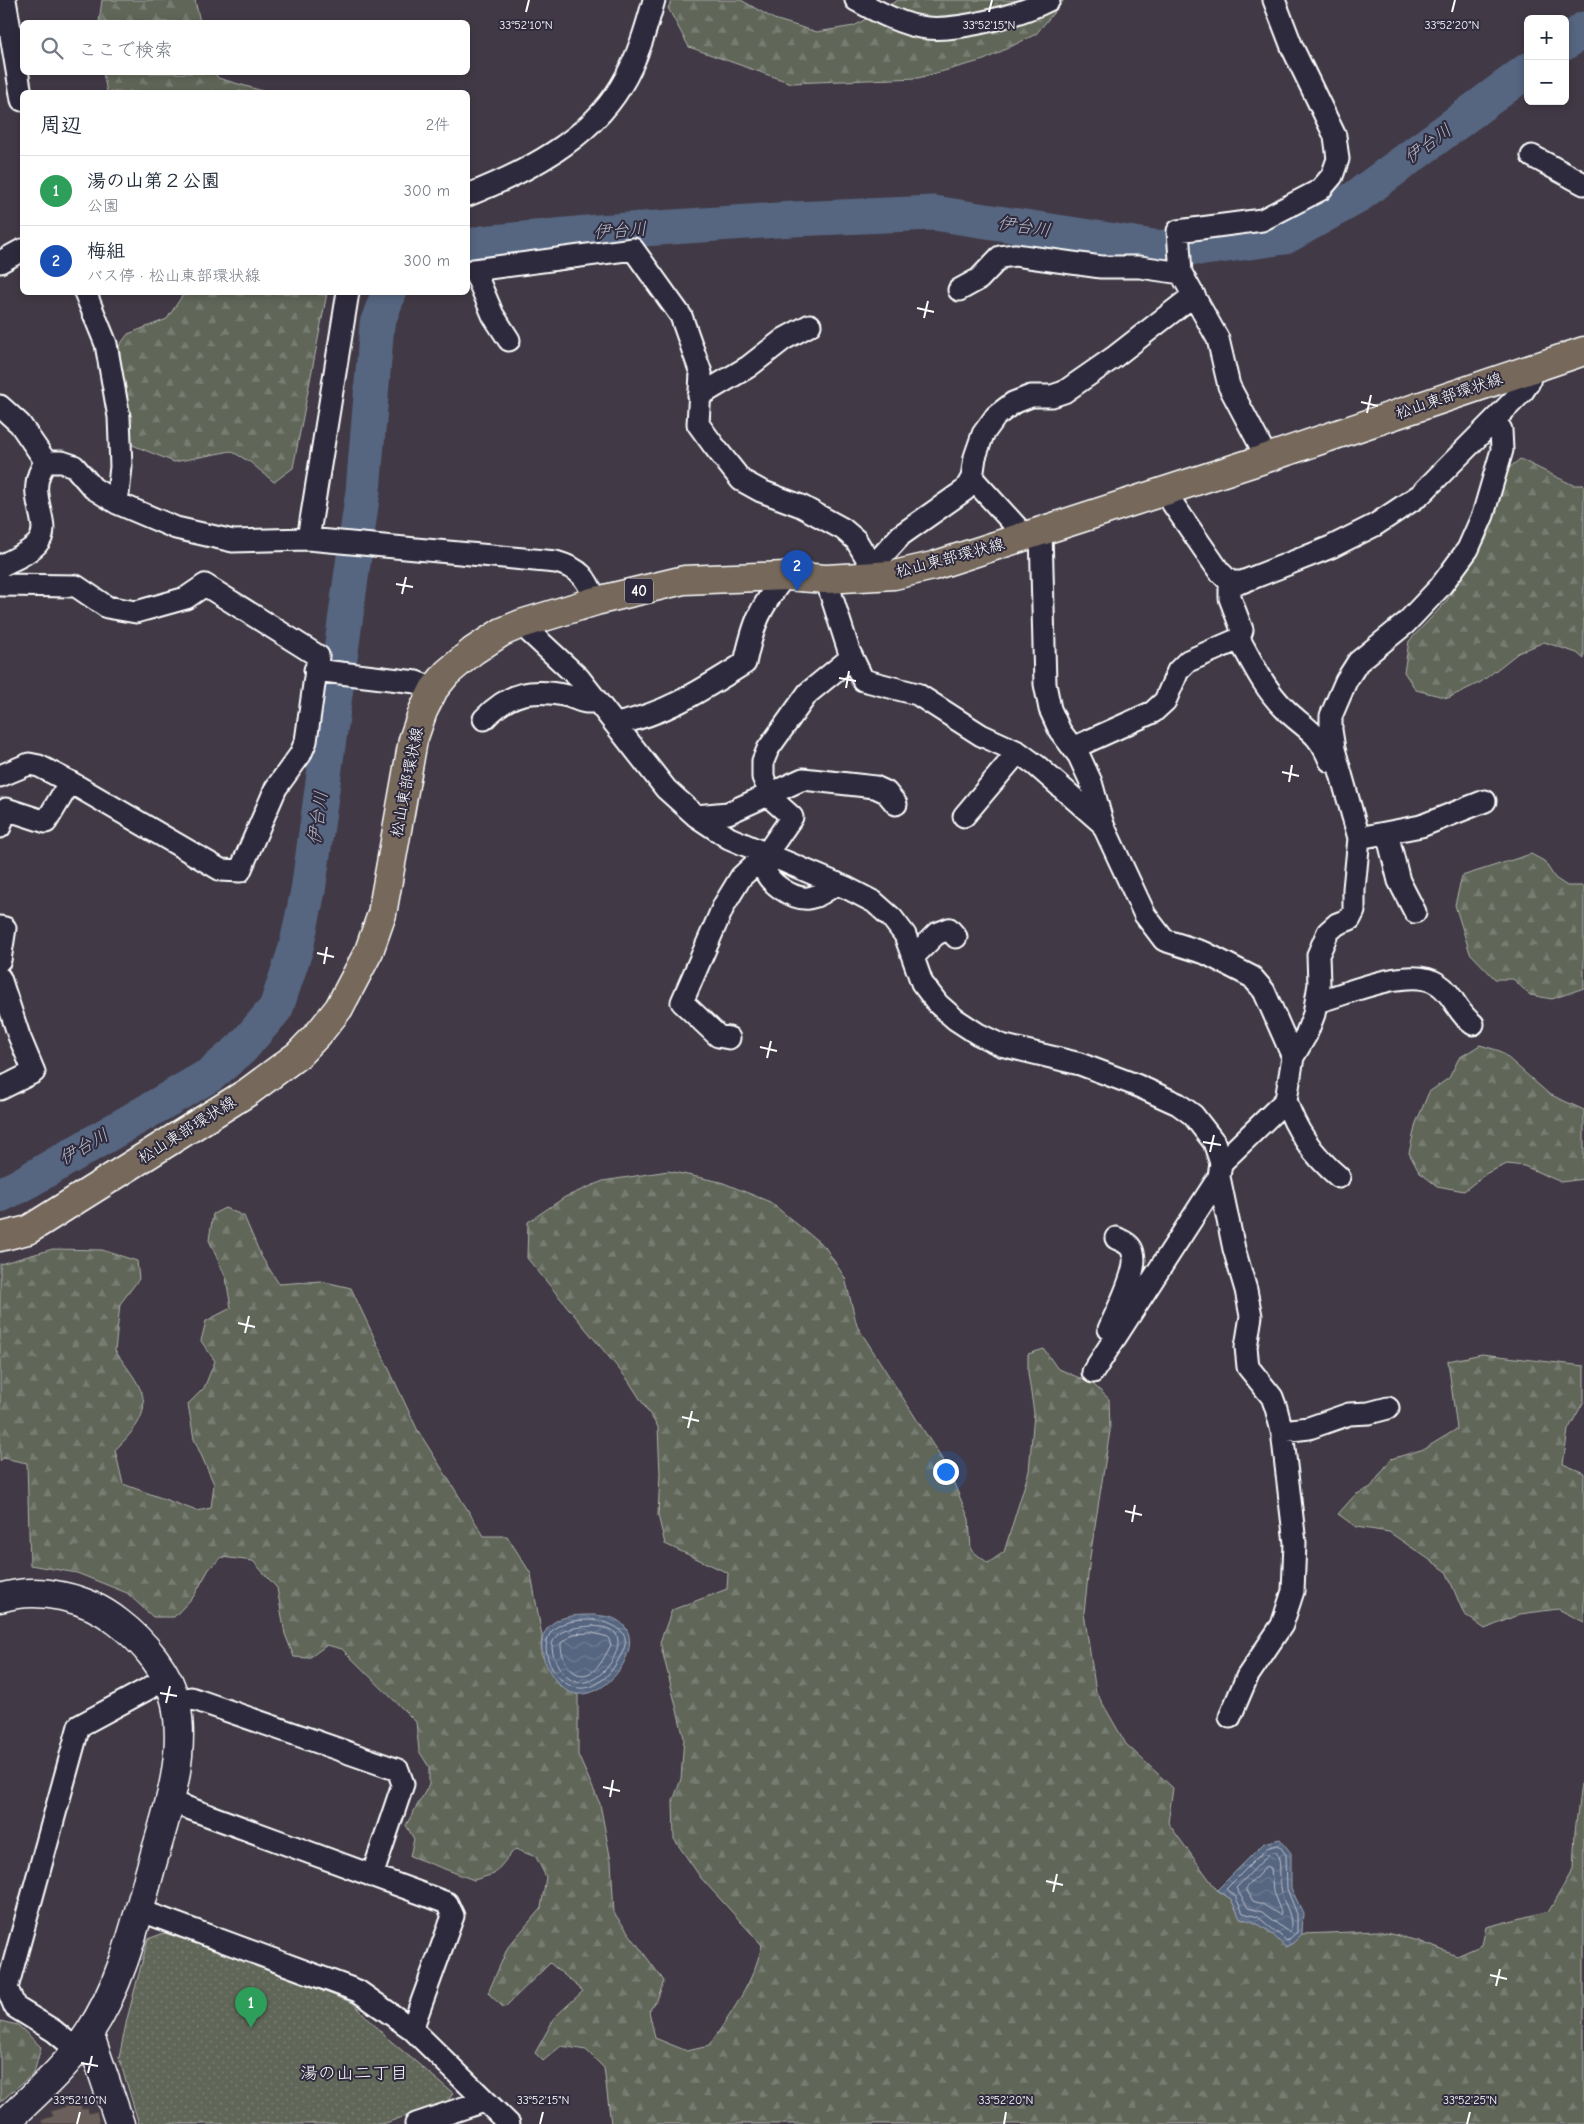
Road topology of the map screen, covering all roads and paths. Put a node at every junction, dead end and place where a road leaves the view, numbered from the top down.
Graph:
1 (5, 0) edge
2 (654, 0) edge
3 (856, 0) edge
4 (1049, 0) edge
5 (1274, 0) edge
6 (20, 90) edge
7 (1532, 156) dead end
8 (1584, 184) edge
9 (470, 194) edge
10 (20, 251) edge
11 (0, 262) edge
12 (1180, 268) junction
13 (959, 290) dead end
14 (86, 295) edge
15 (348, 295) edge
16 (1194, 295) junction
17 (810, 324) dead end
18 (510, 340) dead end
19 (1584, 351) edge
20 (1531, 368) junction
21 (700, 396) junction
22 (0, 406) edge
23 (1495, 420) junction
24 (1267, 458) junction
25 (46, 462) junction
26 (972, 478) junction
27 (1164, 491) junction
28 (117, 503) junction
29 (1033, 534) junction
30 (308, 539) junction
31 (0, 566) edge
32 (872, 572) junction
33 (785, 576) junction
34 (826, 579) junction
35 (1230, 582) junction
36 (0, 585) edge
37 (596, 601) junction
38 (521, 624) junction
39 (1239, 640) junction
40 (852, 657) junction
41 (318, 671) junction
42 (434, 689) junction
43 (597, 700) junction
44 (484, 719) dead end
45 (616, 724) junction
46 (1074, 748) junction
47 (1018, 752) junction
48 (0, 776) edge
49 (1342, 776) junction
50 (70, 782) junction
51 (770, 793) junction
52 (1485, 801) dead end
53 (896, 804) dead end
54 (696, 816) junction
55 (964, 816) dead end
56 (1103, 825) junction
57 (0, 827) edge
58 (1387, 833) junction
59 (1359, 838) junction
60 (767, 853) junction
61 (836, 883) junction
62 (1415, 912) dead end
63 (0, 927) edge
64 (956, 937) dead end
65 (913, 957) junction
66 (0, 960) edge
67 (0, 978) edge
68 (1316, 1002) junction
69 (1472, 1024) dead end
70 (729, 1038) dead end
71 (1293, 1057) junction
72 (0, 1089) edge
73 (1286, 1100) junction
74 (1220, 1170) junction
75 (1339, 1177) dead end
76 (0, 1237) edge
77 (1116, 1238) dead end
78 (1388, 1408) dead end
79 (1282, 1431) junction
80 (0, 1598) edge
81 (171, 1691) junction
82 (1230, 1718) dead end
83 (169, 1800) junction
84 (372, 1876) junction
85 (139, 1910) junction
86 (412, 2029) junction
87 (83, 2041) junction
88 (484, 2101) junction
89 (4, 2124) edge
90 (120, 2124) edge
91 (416, 2124) edge
92 (509, 2124) edge

1 - 6 street
2 - 9 street
3 - 4 street
5 - 12 street
7 - 8 street
10 - 11 street
12 - 13 street
12 - 16 street
14 - 28 street
15 - 30 street
16 - 24 street
16 - 26 street
17 - 21 street
18 - 21 street
19 - 20 main road, 松山東部環状線 / 40
20 - 23 street
20 - 24 main road, 松山東部環状線 / 40
21 - 32 street
22 - 25 street
23 - 35 street
23 - 49 street
24 - 27 main road, 松山東部環状線 / 40
25 - 28 street
25 - 31 street
26 - 29 street
26 - 32 street
27 - 29 main road, 松山東部環状線 / 40
27 - 35 street
28 - 30 street
29 - 32 main road, 松山東部環状線 / 40
29 - 46 street
30 - 37 street
32 - 34 main road, 松山東部環状線 / 40
33 - 34 main road, 松山東部環状線 / 40
33 - 37 main road, 松山東部環状線 / 40
33 - 45 street
34 - 40 street
35 - 39 street
36 - 41 street
37 - 38 main road, 松山東部環状線 / 40
38 - 42 main road, 松山東部環状線 / 40
38 - 43 street
39 - 46 street
39 - 49 street
40 - 47 street
40 - 51 street
41 - 42 street
41 - 50 street
42 - 76 main road, 松山東部環状線 / 40
43 - 44 street
43 - 45 street
45 - 54 street
46 - 56 street
47 - 55 street
47 - 56 street
48 - 50 street
49 - 59 street
50 - 57 street
51 - 53 street
51 - 54 street
51 - 60 street
52 - 58 street
54 - 60 street
56 - 71 street
58 - 59 street
58 - 62 street
59 - 68 street
60 - 61 street
60 - 61 street
60 - 70 street
61 - 65 street
63 - 66 street
64 - 65 street
65 - 74 street
67 - 72 street
68 - 69 street
68 - 71 street
71 - 73 street
73 - 74 street
73 - 75 street
74 - 77 street
74 - 79 street
78 - 79 street
79 - 82 street
80 - 81 street
81 - 83 street
81 - 84 street
81 - 87 street
83 - 84 street
83 - 85 street
84 - 86 street
85 - 86 street
85 - 87 street
86 - 88 street
87 - 89 street
87 - 90 street
88 - 91 street
88 - 92 street

